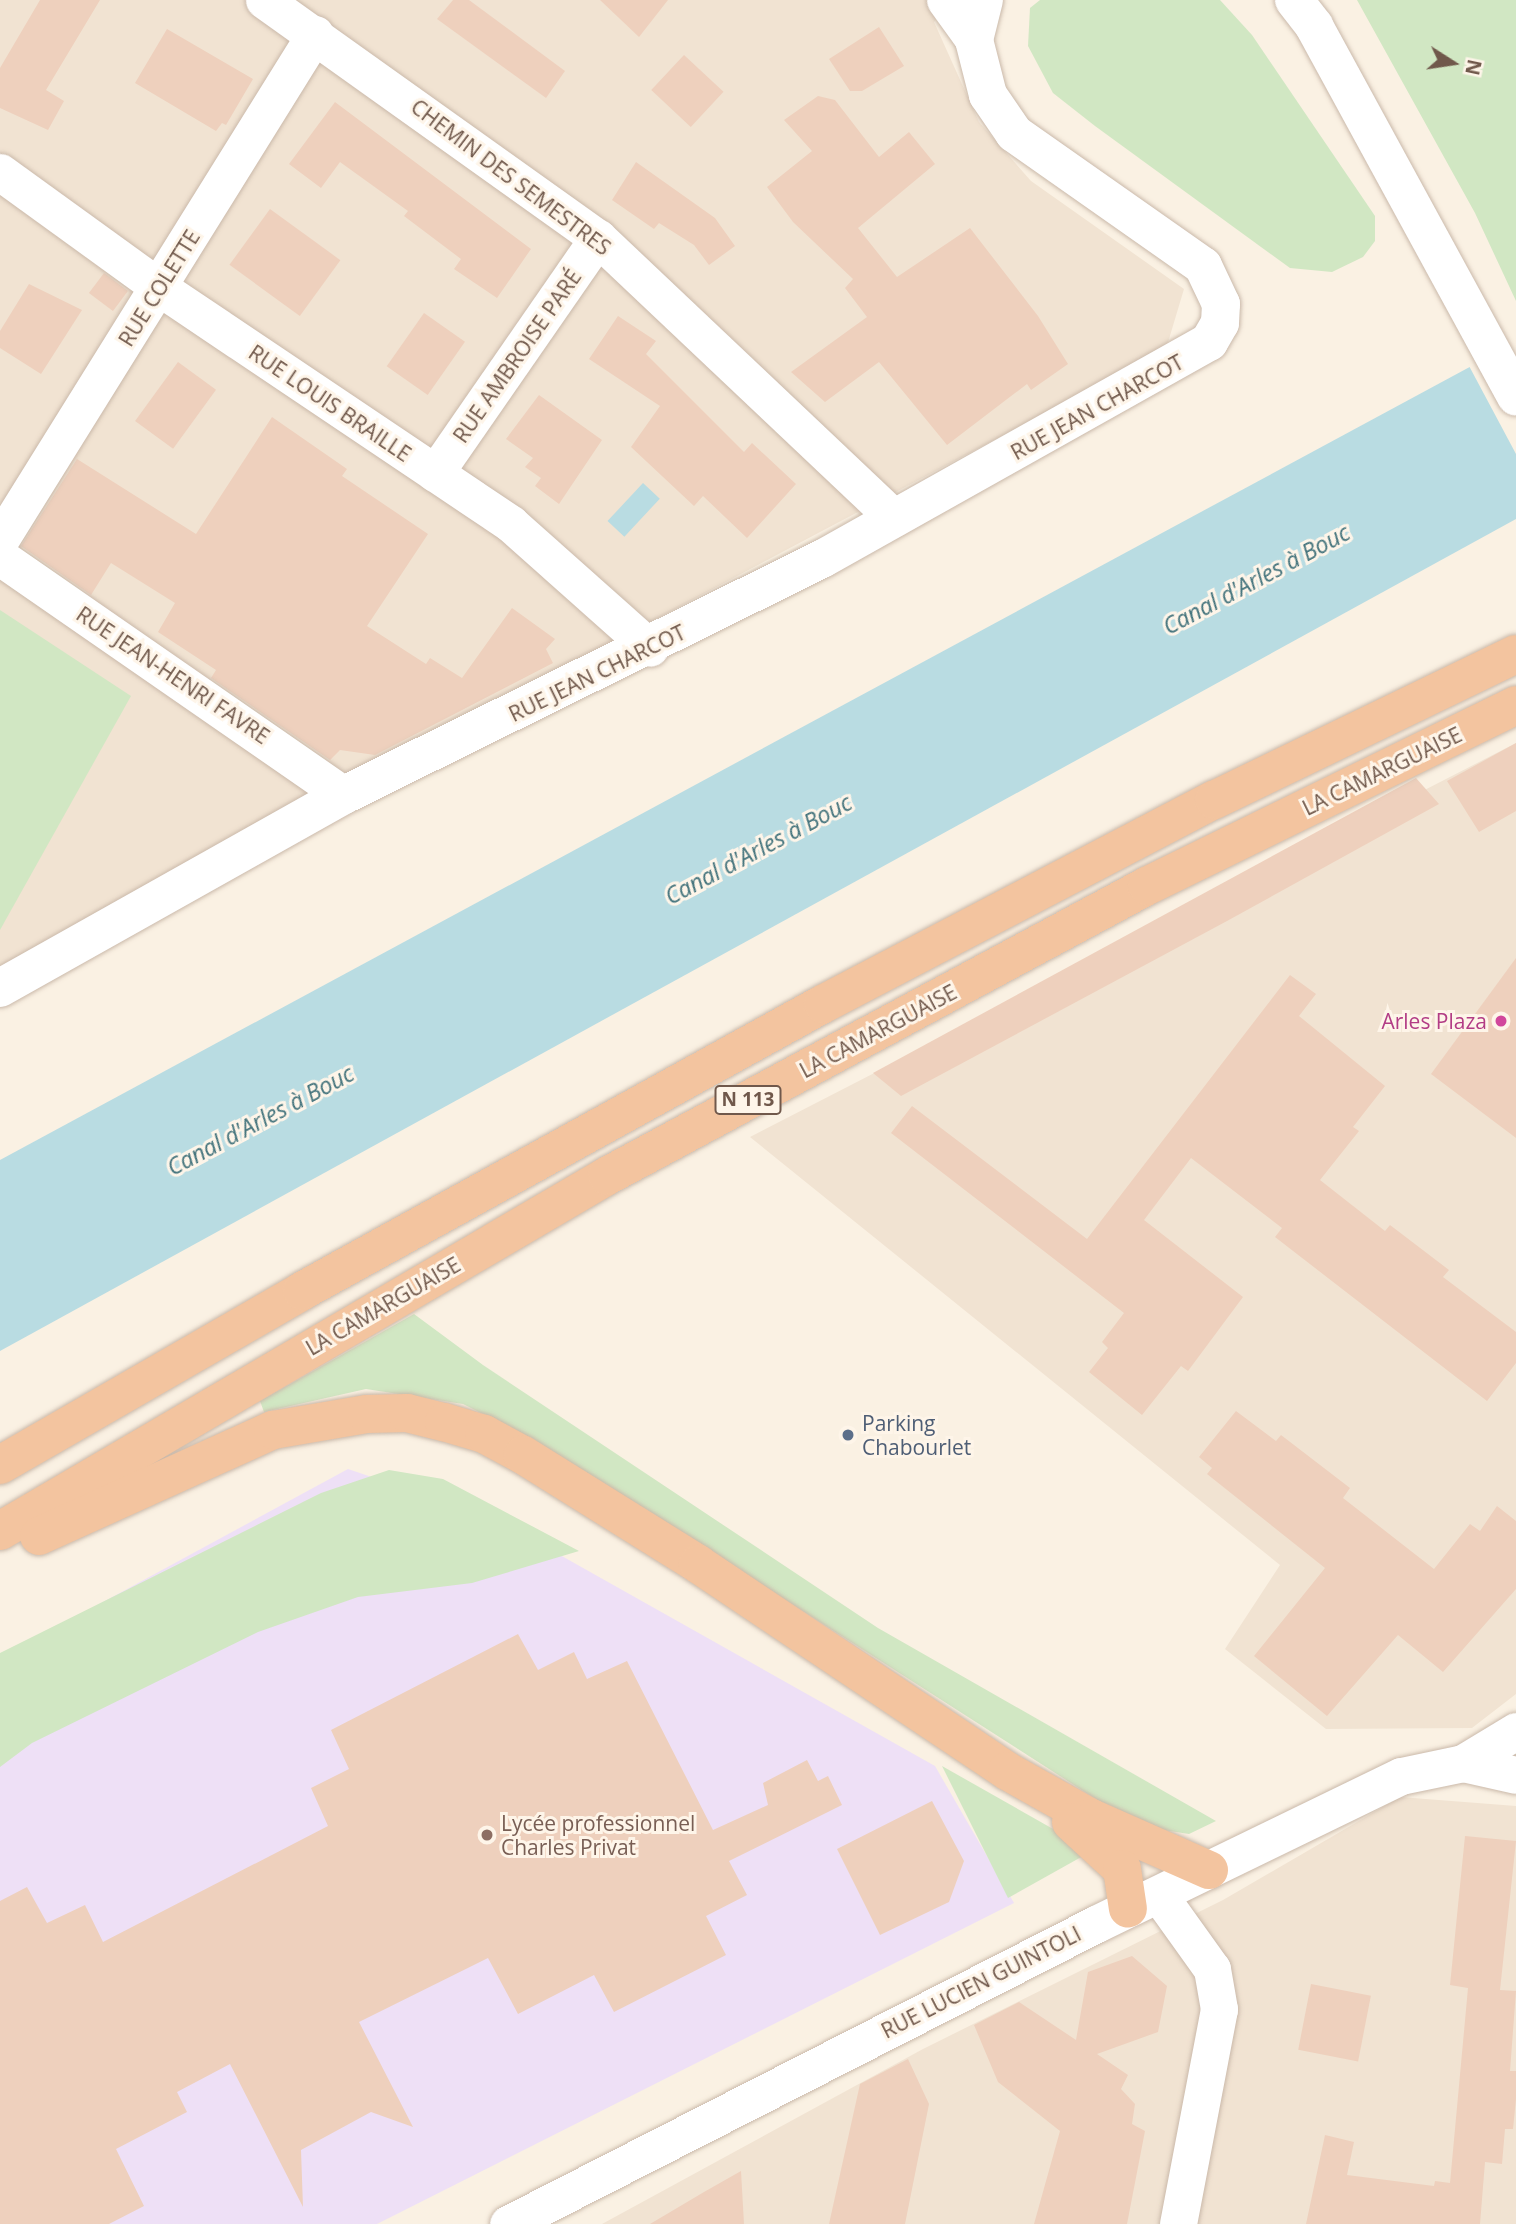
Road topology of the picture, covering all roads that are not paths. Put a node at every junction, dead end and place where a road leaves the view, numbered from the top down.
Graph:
1 (264, 0) edge
2 (945, 0) edge
3 (984, 0) edge
4 (1294, 0) edge
5 (315, 34) junction
6 (974, 40) junction
7 (0, 172) edge
8 (598, 238) junction
9 (160, 288) junction
10 (1516, 397) edge
11 (435, 473) junction
12 (894, 518) junction
13 (0, 540) edge
14 (0, 557) edge
15 (650, 648) junction
16 (1516, 654) edge
17 (1516, 705) edge
18 (344, 794) junction
19 (0, 988) edge
20 (0, 1465) edge
21 (0, 1531) edge
22 (0, 1556) edge
23 (1516, 1731) edge
24 (1463, 1763) junction
25 (1007, 1770) junction
26 (1516, 1775) edge
27 (1209, 1870) junction
28 (1143, 1902) junction
29 (519, 2221) edge
30 (1178, 2224) edge

1 - 5 street, CHEMIN DES SEMESTRES
2 - 6 street
3 - 6 street
4 - 10 street
5 - 8 street, CHEMIN DES SEMESTRES
5 - 9 street, RUE COLETTE
6 - 12 street, RUE JEAN CHARCOT
7 - 9 street, RUE LOUIS BRAILLE
8 - 11 street, RUE AMBROISE PARÉ
8 - 12 street, CHEMIN DES SEMESTRES
9 - 11 street, RUE LOUIS BRAILLE
9 - 13 street, RUE COLETTE
11 - 15 street, RUE LOUIS BRAILLE
12 - 15 street, RUE JEAN CHARCOT
14 - 18 street, RUE JEAN-HENRI FAVRE
15 - 18 street, RUE JEAN CHARCOT
16 - 20 highway, N 113
17 - 21 highway, LA CAMARGUAISE / N 113
18 - 19 street, RUE JEAN CHARCOT
22 - 25 highway
23 - 24 street, RUE LUCIEN GUINTOLI
24 - 26 street, RUE LUCIEN GUINTOLI
24 - 27 street, RUE LUCIEN GUINTOLI
25 - 27 highway
25 - 28 highway
27 - 28 street, RUE LUCIEN GUINTOLI
28 - 29 street, RUE LUCIEN GUINTOLI
28 - 30 street

